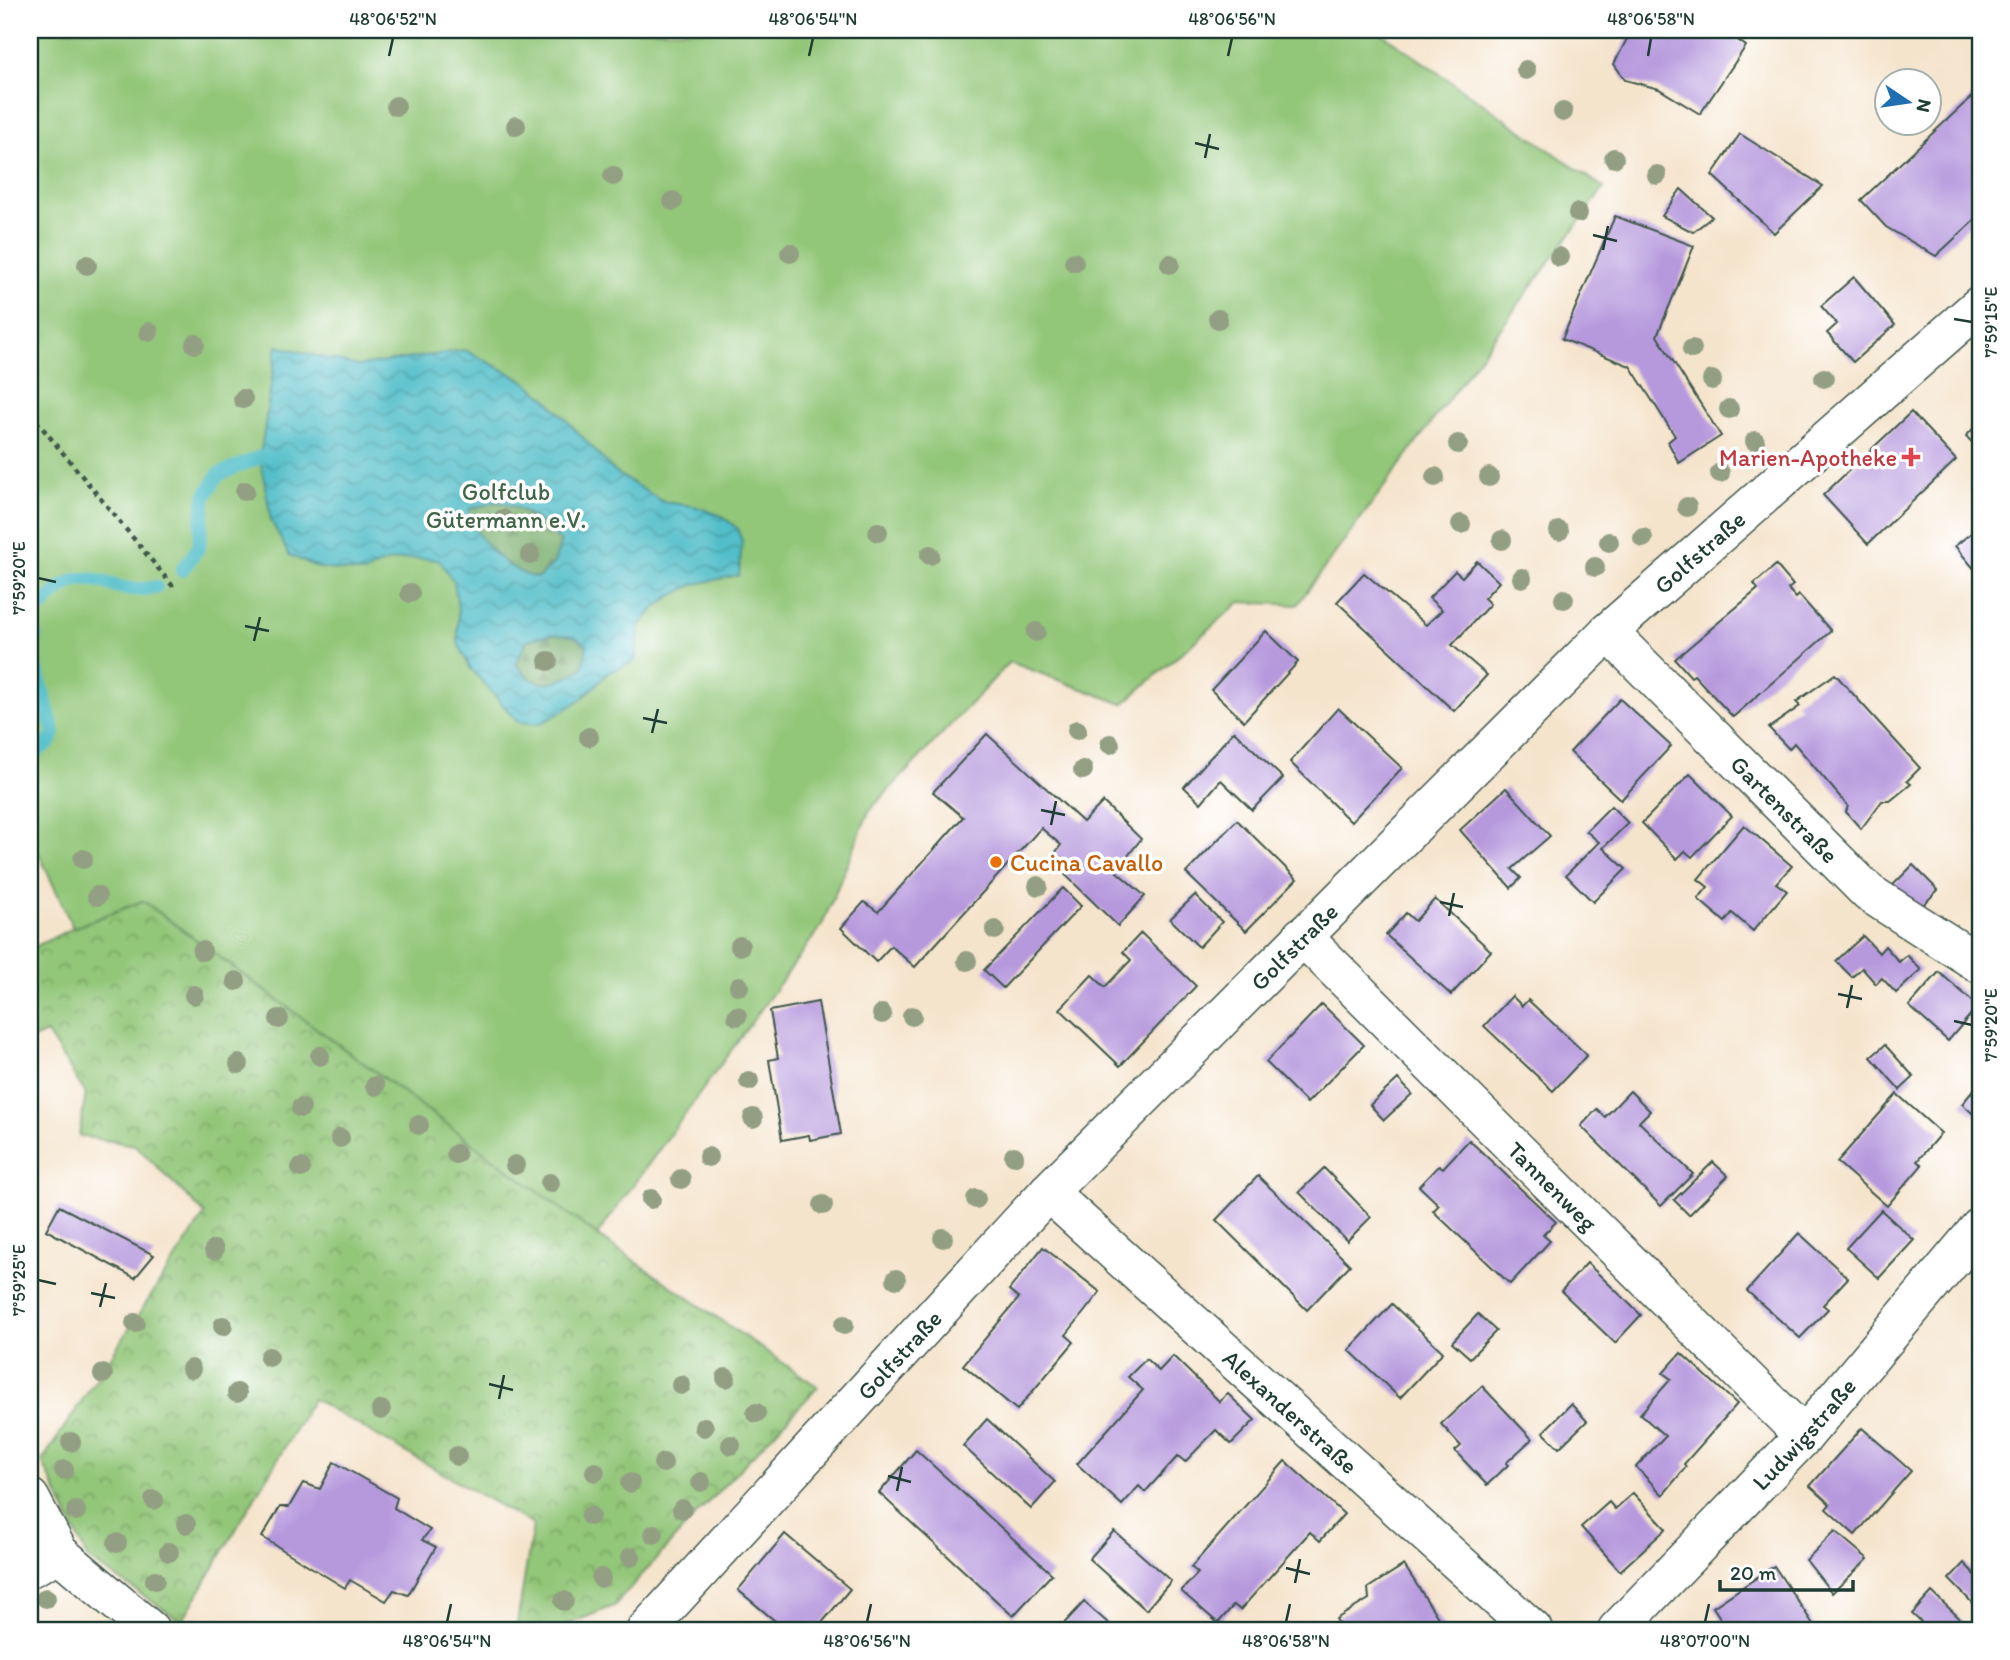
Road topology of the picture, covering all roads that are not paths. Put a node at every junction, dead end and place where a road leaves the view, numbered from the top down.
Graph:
1 (1980, 305) edge
2 (1608, 632) junction
3 (1302, 936) junction
4 (1980, 964) edge
5 (1048, 1192) junction
6 (1980, 1227) edge
7 (1804, 1436) junction
8 (30, 1498) edge
9 (44, 1561) edge
10 (150, 1630) edge
11 (646, 1630) edge
12 (1532, 1630) edge
13 (1617, 1630) edge

1 - 2 street, Golfstraße
2 - 3 street, Golfstraße
2 - 4 street, Gartenstraße
3 - 5 street, Golfstraße
3 - 7 street, Tannenweg
5 - 11 street, Golfstraße
5 - 12 street, Alexanderstraße
6 - 7 street, Ludwigstraße
7 - 13 street, Ludwigstraße
8 - 9 street
9 - 10 street

